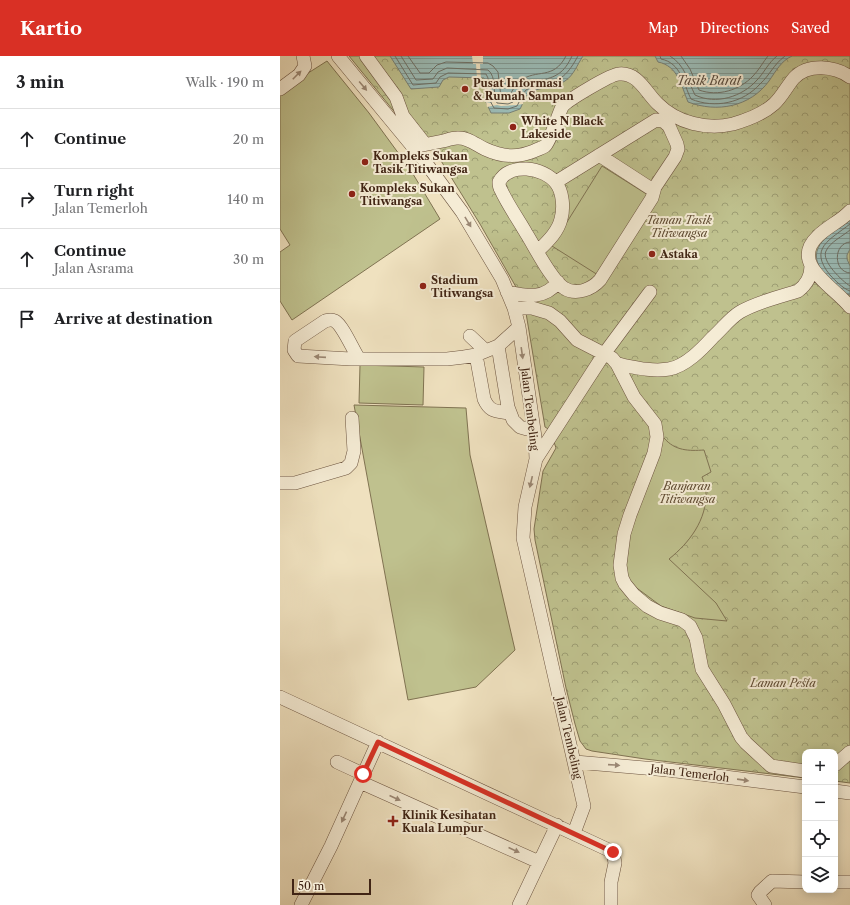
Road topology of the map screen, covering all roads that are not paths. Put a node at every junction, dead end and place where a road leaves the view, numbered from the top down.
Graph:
1 (303, 56) edge
2 (338, 56) edge
3 (366, 56) edge
4 (850, 77) edge
5 (280, 89) edge
6 (419, 146) junction
7 (599, 155) junction
8 (556, 182) junction
9 (653, 190) junction
10 (850, 211) edge
11 (538, 251) junction
12 (812, 266) junction
13 (558, 282) junction
14 (507, 292) junction
15 (650, 292) dead end
16 (850, 307) edge
17 (514, 308) junction
18 (519, 328) junction
19 (470, 336) dead end
20 (486, 351) junction
21 (604, 354) junction
22 (359, 359) junction
23 (617, 364) junction
24 (510, 413) junction
25 (352, 418) dead end
26 (533, 428) junction
27 (536, 459) junction
28 (280, 483) edge
29 (280, 696) edge
30 (378, 742) junction
31 (850, 752) edge
32 (337, 762) dead end
33 (575, 762) junction
34 (838, 762) edge
35 (802, 771) edge
36 (362, 778) junction
37 (802, 787) edge
38 (838, 791) edge
39 (850, 793) edge
40 (557, 825) junction
41 (574, 833) junction
42 (539, 862) junction
43 (802, 882) edge
44 (838, 882) edge
45 (850, 882) edge
46 (301, 905) edge
47 (520, 905) edge
48 (611, 905) edge
49 (765, 905) edge

5 -> 1 street
2 -> 6 street, Jalan Tembeling
3 - 6 street
4 - 6 street
6 -> 14 street, Jalan Tembeling
7 - 8 street
7 - 9 street
7 - 9 street
8 - 11 street
8 - 11 street
9 - 13 street
10 - 12 street
11 - 13 street
12 - 16 street
12 - 23 street
13 - 14 street
14 - 17 street, Jalan Tembeling
15 - 21 street
17 - 18 street, Jalan Tembeling
17 - 21 street
18 - 20 street
18 -> 26 street, Jalan Tembeling
19 - 20 street
20 - 22 street
20 - 24 street
20 - 24 street
21 - 23 street
21 - 27 street
22 -> 22 street
23 - 35 street
24 - 26 street
25 - 28 street
26 - 27 street, Jalan Tembeling
27 -> 33 street, Jalan Tembeling
29 - 30 street
30 - 36 street
30 - 40 street
31 - 34 street
32 - 36 street
33 -> 37 street, Jalan Temerloh
33 - 41 street, Jalan Tembeling
36 -> 42 street
36 -> 46 street
38 - 39 street
40 - 41 street
40 - 42 street
41 - 48 street
42 - 47 street
43 - 49 street
44 - 45 street

